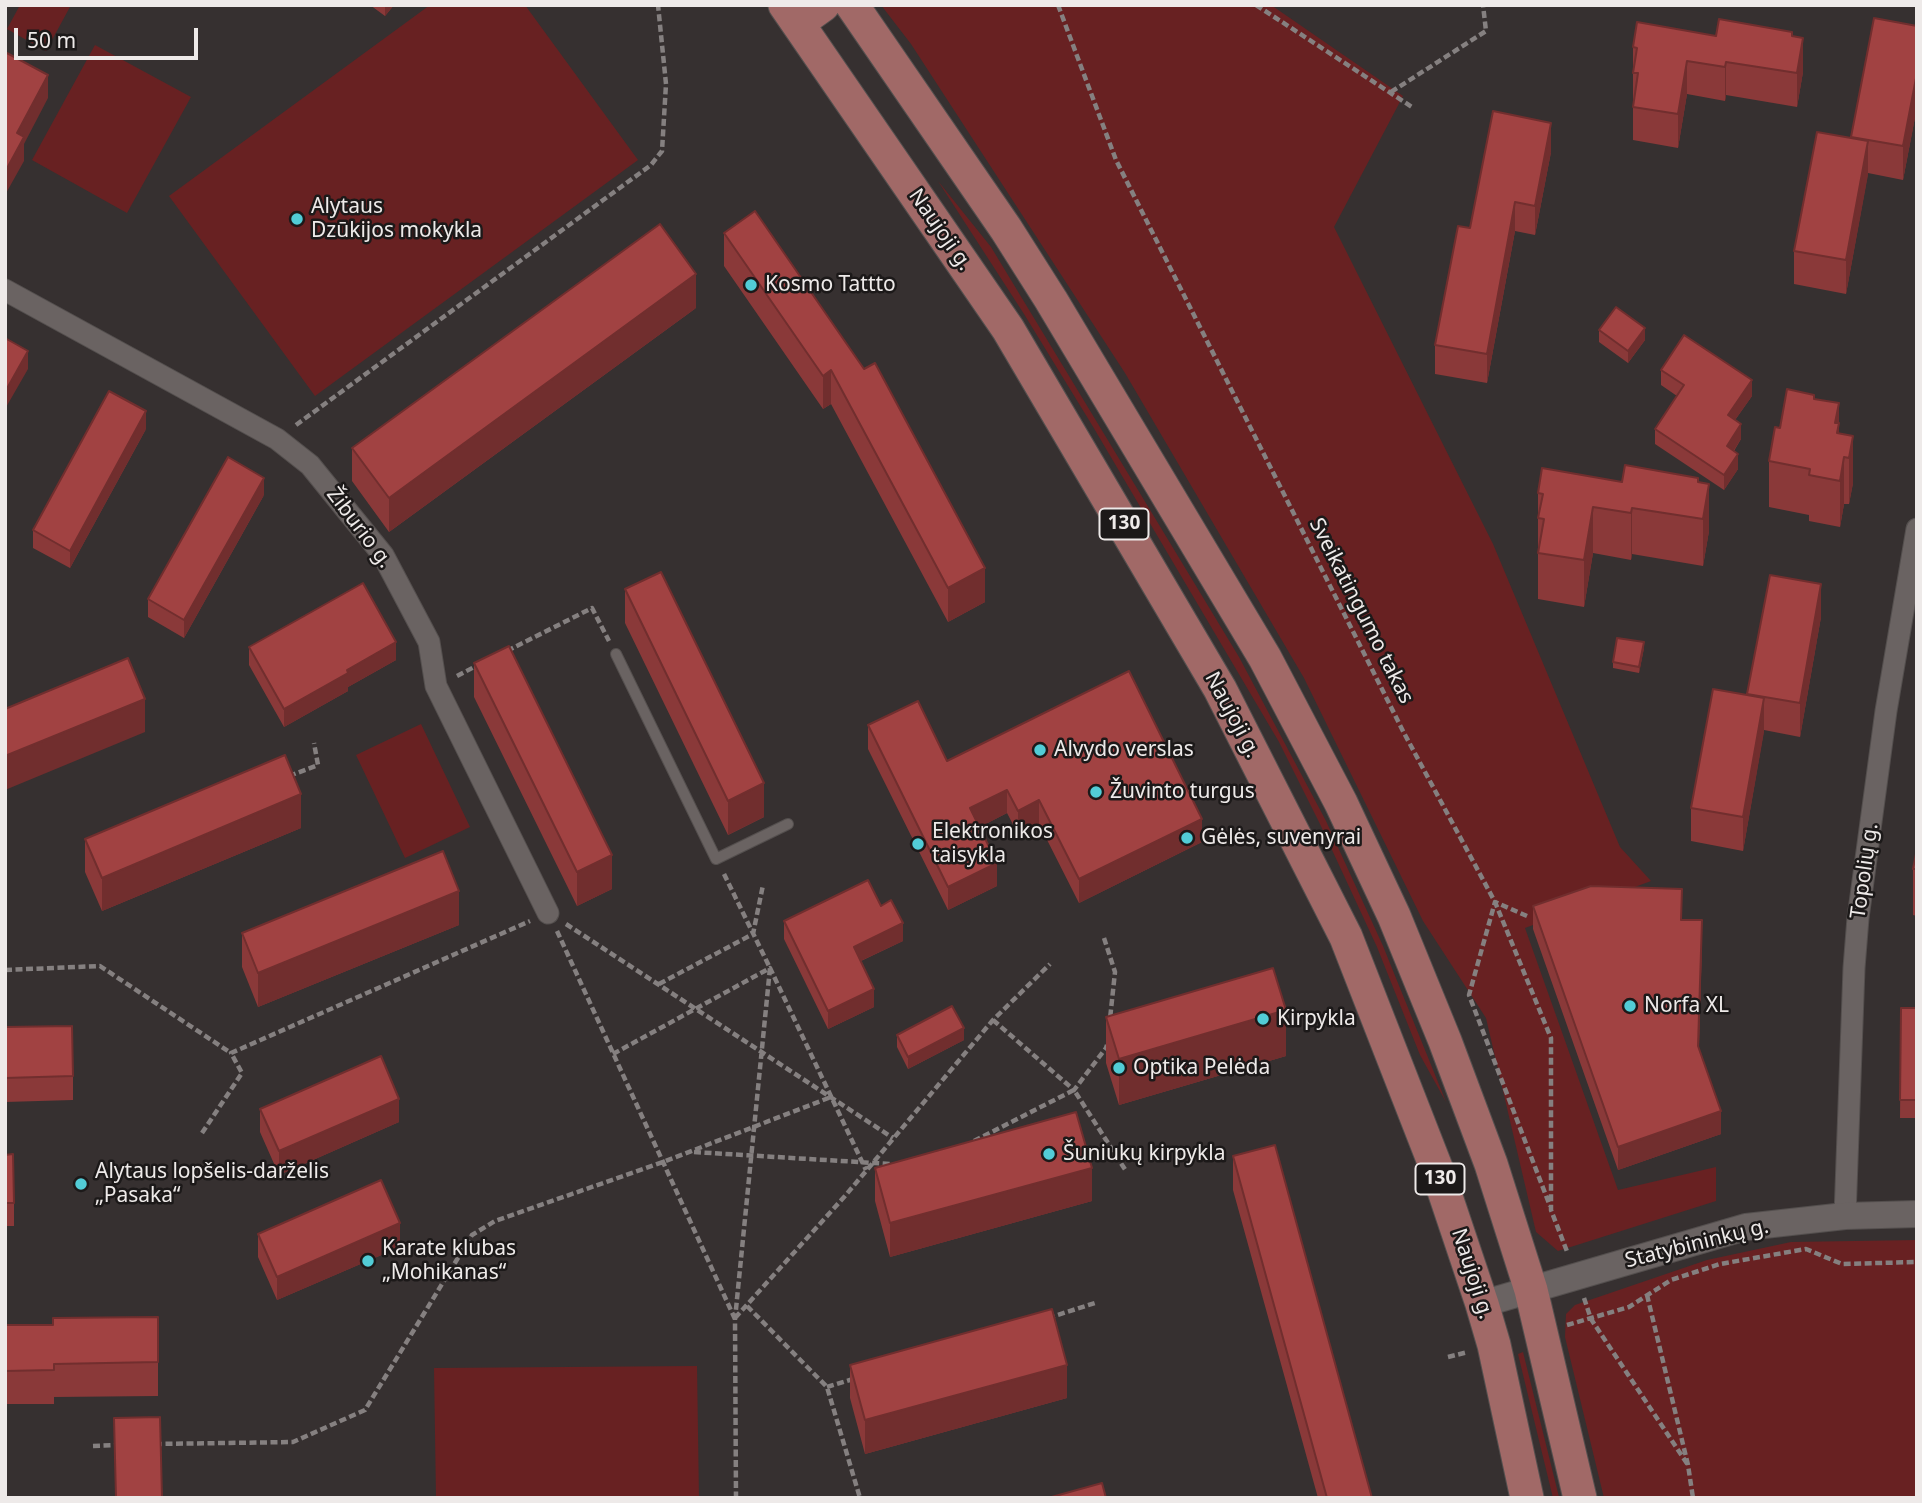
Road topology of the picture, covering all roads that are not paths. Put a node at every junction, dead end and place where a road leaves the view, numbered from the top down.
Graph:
1 (852, 5) edge
2 (802, 11) edge
3 (5, 289) edge
4 (1917, 529) edge
5 (616, 654) road end
6 (788, 824) dead end
7 (548, 913) road end
8 (1917, 1214) edge
9 (1845, 1216) junction
10 (1531, 1290) junction
11 (1482, 1304) junction
12 (1527, 1498) edge
13 (1580, 1498) edge

1 - 10 main road, 130
2 - 11 main road, Naujoji g. / 130
3 - 7 street, Žiburio g.
4 - 9 street, Topolių g.
5 - 6 lane
8 - 9 street, Statybininkų g.
9 - 10 street, Statybininkų g.
10 - 11 street, Statybininkų g.
10 - 13 main road, 130
11 - 12 main road, Naujoji g. / 130

